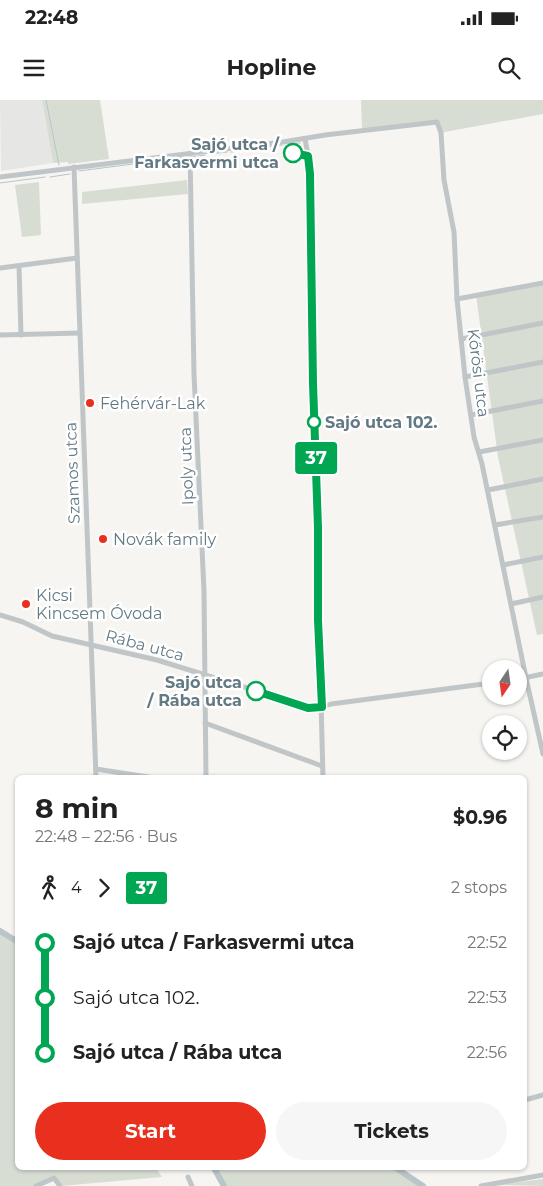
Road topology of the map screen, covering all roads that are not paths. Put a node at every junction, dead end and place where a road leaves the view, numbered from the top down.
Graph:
1 (305, 139) junction
2 (190, 153) junction
3 (74, 167) junction
4 (0, 177) edge
5 (77, 258) junction
6 (18, 266) junction
7 (0, 268) edge
8 (543, 283) edge
9 (457, 299) junction
10 (543, 323) edge
11 (80, 333) junction
12 (0, 335) edge
13 (21, 335) junction
14 (462, 339) junction
15 (543, 362) edge
16 (465, 377) junction
17 (543, 401) edge
18 (471, 415) junction
19 (543, 440) edge
20 (479, 452) junction
21 (543, 479) edge
22 (488, 490) junction
23 (543, 517) edge
24 (495, 525) junction
25 (543, 557) edge
26 (503, 565) junction
27 (543, 597) edge
28 (510, 604) junction
29 (0, 615) edge
30 (92, 644) junction
31 (522, 660) edge
32 (543, 674) edge
33 (205, 675) junction
34 (528, 678) edge
35 (482, 684) edge
36 (528, 687) edge
37 (322, 707) junction
38 (205, 723) junction
39 (543, 754) edge
40 (322, 766) junction
41 (96, 769) junction
42 (96, 775) edge
43 (135, 775) edge
44 (206, 775) edge
45 (323, 775) edge
46 (0, 931) edge
47 (15, 940) edge
48 (543, 1095) edge
49 (527, 1099) edge
50 (215, 1170) edge
51 (399, 1170) edge
52 (543, 1175) edge
53 (188, 1177) dead end
54 (36, 1186) edge
55 (60, 1186) edge
56 (192, 1186) edge
57 (224, 1186) edge
58 (423, 1186) edge
59 (483, 1186) edge

1 - 2 street
1 - 9 street, Kőrösi utca
1 - 37 street
2 - 3 street
2 - 33 street, Ipoly utca
3 - 4 street
3 - 5 street, Szamos utca
5 - 6 street
5 - 11 street, Szamos utca
6 - 7 street
6 - 13 street
8 - 9 street
9 - 14 street, Kőrösi utca
10 - 14 street
11 - 13 street
11 - 30 street, Szamos utca
12 - 13 street
14 - 16 street, Kőrösi utca
15 - 16 street
16 - 18 street, Kőrösi utca
17 - 18 street
18 - 20 street, Kőrösi utca
19 - 20 street
20 - 22 street, Kőrösi utca
21 - 22 street
22 - 24 street, Kőrösi utca
23 - 24 street
24 - 26 street, Kőrösi utca
25 - 26 street
26 - 28 street, Kőrösi utca
27 - 28 street
28 - 31 street, Kőrösi utca
29 - 30 street, Rába utca
30 - 33 street, Rába utca
30 - 41 street, Szamos utca
32 - 34 street
33 - 37 street, Rába utca
33 - 38 street, Ipoly utca
35 - 37 street, Rába utca
36 - 39 street, Kőrösi utca
37 - 40 street
38 - 40 street
38 - 44 street, Ipoly utca
40 - 45 street
41 - 42 street, Szamos utca
41 - 43 street
46 - 47 main road
48 - 49 street
50 - 57 main road
51 - 58 main road
52 - 59 street
53 - 56 street
54 - 55 street

